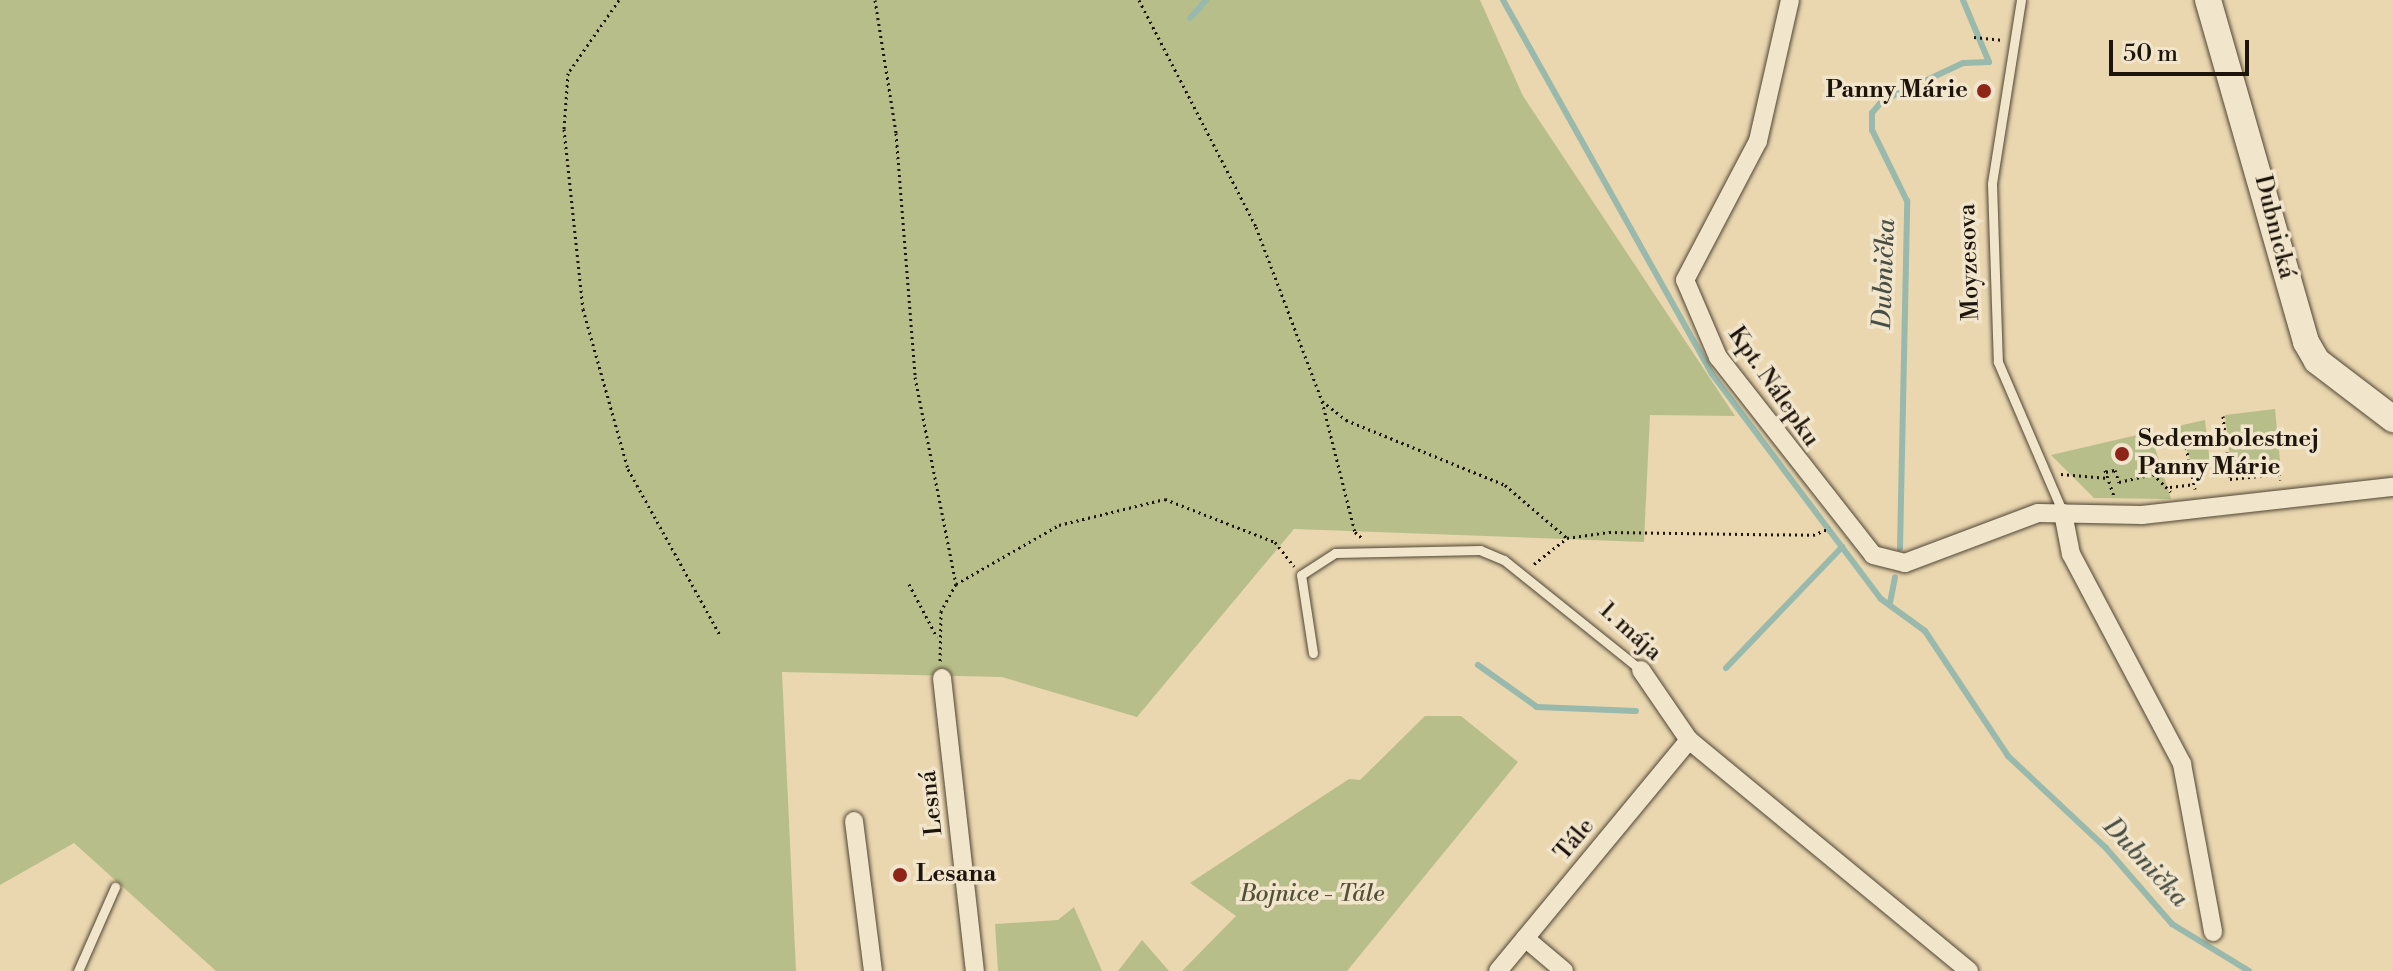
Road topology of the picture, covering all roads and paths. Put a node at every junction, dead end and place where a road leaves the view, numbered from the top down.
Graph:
1 (619, 0) edge
2 (875, 0) edge
3 (1139, 0) edge
4 (1790, 0) edge
5 (2021, 0) edge
6 (2208, 0) edge
7 (1976, 37) dead end
8 (2011, 46) junction
9 (1322, 401) junction
10 (2223, 416) dead end
11 (2393, 419) edge
12 (2186, 447) dead end
13 (2045, 473) junction
14 (2161, 477) dead end
15 (2108, 478) junction
16 (2193, 484) junction
17 (2170, 487) dead end
18 (2393, 487) edge
19 (2282, 500) junction
20 (2199, 509) junction
21 (2063, 513) junction
22 (2120, 514) junction
23 (1823, 532) dead end
24 (1567, 538) junction
25 (1381, 552) junction
26 (1301, 575) junction
27 (1526, 576) junction
28 (909, 584) dead end
29 (956, 584) junction
30 (720, 635) dead end
31 (937, 637) junction
32 (1313, 653) dead end
33 (1641, 670) joint
34 (942, 678) joint
35 (1689, 740) junction
36 (854, 821) dead end
37 (115, 887) dead end
38 (2213, 932) dead end
39 (1525, 938) junction
40 (78, 971) edge
41 (873, 971) edge
42 (975, 971) edge
43 (1498, 971) edge
44 (1564, 971) edge
45 (1969, 971) edge

1 - 30 path
2 - 29 path
3 - 9 path
4 - 21 street, Kpt. Nálepku
5 - 8 lane, Moyzesova
6 - 11 street, Dubnická
7 - 8 path
8 - 13 lane, Moyzesova
9 - 24 path
9 - 25 path
10 - 19 path
12 - 16 path
13 - 15 path
13 - 21 lane, Moyzesova
14 - 15 path
15 - 22 path
16 - 17 path
16 - 20 path
18 - 19 street
19 - 20 street
20 - 22 street
21 - 22 street
21 - 38 street, Moyzesova
23 - 24 path
24 - 27 path
25 - 26 lane, 1. mája
25 - 27 lane, 1. mája
26 - 29 path
26 - 32 lane
27 - 33 lane, 1. mája
28 - 31 path
29 - 31 path
31 - 34 path
33 - 35 street, 1. mája
34 - 42 street, Lesná
35 - 39 street, Tále
35 - 45 street, 1. mája
36 - 41 street
37 - 40 lane
39 - 43 street, Tále
39 - 44 street

